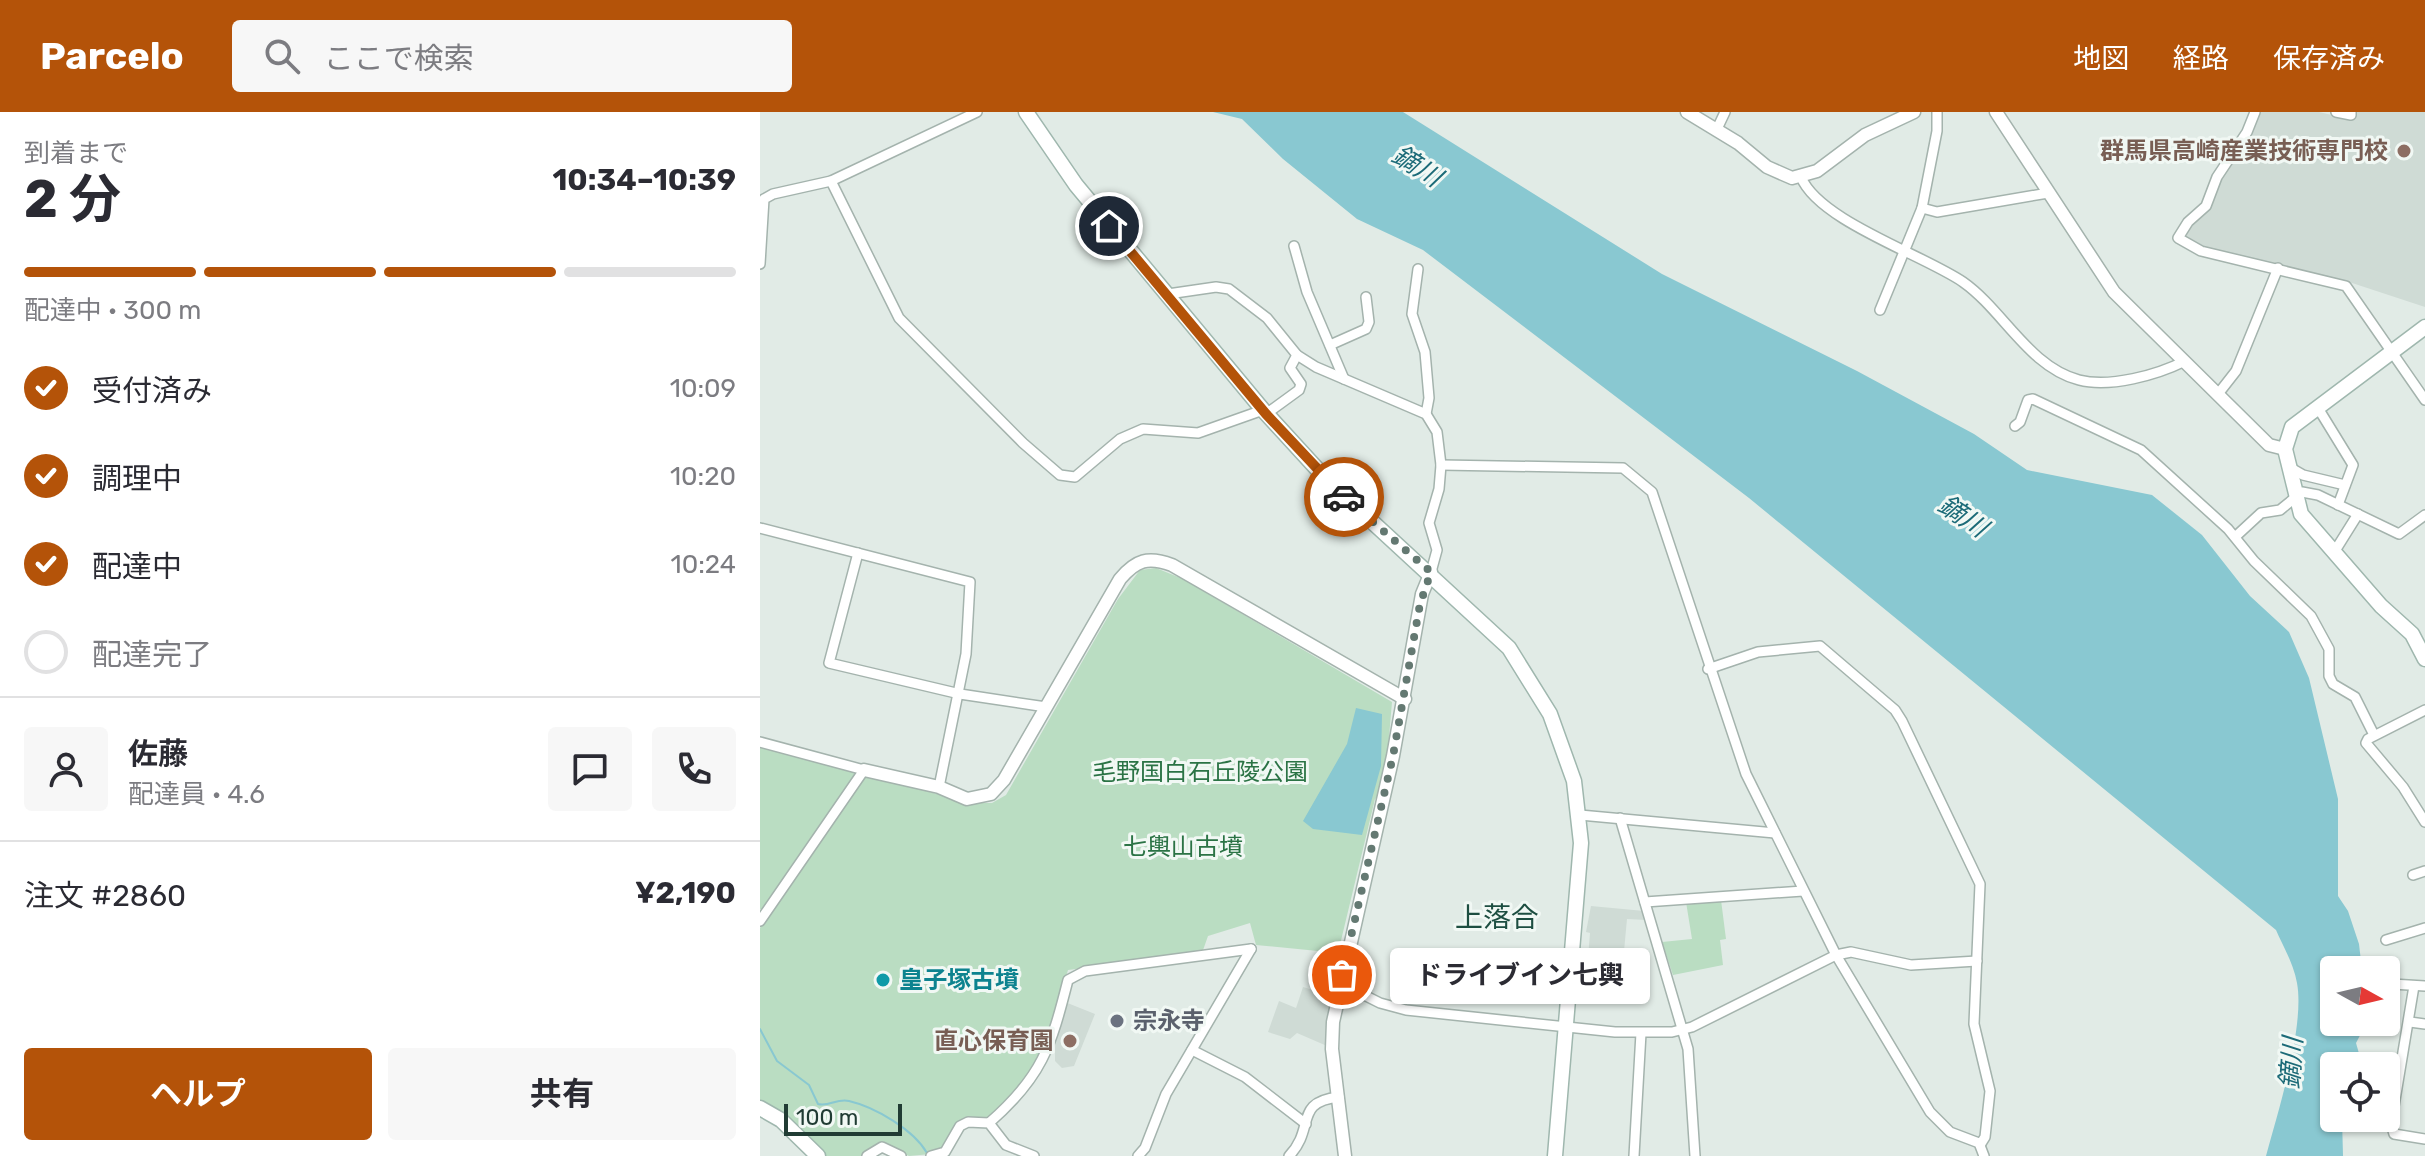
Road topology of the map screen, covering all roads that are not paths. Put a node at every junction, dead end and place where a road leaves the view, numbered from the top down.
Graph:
1 (977, 112) edge
2 (1026, 112) edge
3 (1687, 112) edge
4 (1725, 112) edge
5 (1914, 112) edge
6 (1937, 112) edge
7 (1996, 112) edge
8 (2255, 112) edge
9 (2336, 112) edge
10 (2351, 112) edge
11 (1717, 129) junction
12 (1801, 177) junction
13 (831, 181) junction
14 (2048, 193) junction
15 (1922, 208) junction
16 (1294, 246) dead end
17 (1904, 251) junction
18 (760, 264) edge
19 (2278, 268) junction
20 (1418, 269) dead end
21 (1168, 294) junction
22 (1366, 297) dead end
23 (1880, 310) dead end
24 (2425, 327) edge
25 (1330, 345) junction
26 (2391, 352) junction
27 (1297, 355) junction
28 (2185, 361) junction
29 (1344, 379) junction
30 (2218, 394) junction
31 (2425, 400) edge
32 (2318, 408) junction
33 (1265, 412) junction
34 (1426, 414) junction
35 (2015, 426) dead end
36 (2285, 449) junction
37 (1441, 465) junction
38 (2289, 467) junction
39 (2345, 485) junction
40 (2295, 495) junction
41 (2338, 505) junction
42 (2358, 514) junction
43 (2425, 515) edge
44 (760, 528) edge
45 (2235, 537) junction
46 (858, 553) junction
47 (2333, 554) junction
48 (1431, 572) junction
49 (2425, 659) edge
50 (1708, 669) junction
51 (960, 694) junction
52 (1405, 699) junction
53 (1046, 707) junction
54 (2425, 710) edge
55 (2374, 735) junction
56 (760, 742) edge
57 (864, 770) junction
58 (939, 787) junction
59 (1580, 815) junction
60 (1620, 818) junction
61 (2425, 822) edge
62 (1775, 833) junction
63 (2425, 871) edge
64 (2413, 875) dead end
65 (1803, 891) junction
66 (1645, 902) junction
67 (760, 921) edge
68 (2425, 928) edge
69 (2386, 940) dead end
70 (1836, 955) junction
71 (1977, 961) junction
72 (1340, 983) junction
73 (2400, 985) edge
74 (2420, 986) edge
75 (2410, 1022) junction
76 (2425, 1024) edge
77 (1566, 1028) junction
78 (1683, 1030) junction
79 (1641, 1033) junction
80 (1192, 1050) junction
81 (1339, 1097) junction
82 (760, 1108) edge
83 (989, 1123) junction
84 (1306, 1124) junction
85 (2425, 1139) edge
86 (1980, 1145) junction
87 (818, 1156) edge
88 (867, 1156) edge
89 (901, 1156) edge
90 (931, 1156) edge
91 (1034, 1156) edge
92 (1138, 1156) edge
93 (1289, 1156) edge
94 (1345, 1156) edge
95 (1555, 1156) edge
96 (1634, 1156) edge
97 (1695, 1156) edge
98 (1984, 1156) edge

1 - 13 street
2 - 21 main road
3 - 11 street
4 - 11 street
5 - 12 street
6 - 15 street
7 - 14 street
8 - 19 street
9 - 10 street
11 - 12 street
12 - 17 street
13 - 18 street
13 - 33 street
14 - 15 street
14 - 28 street
15 - 17 street
16 - 25 street
17 - 23 street
17 - 28 street
19 - 26 street
19 - 30 street
20 - 34 street
21 - 27 street
21 - 33 main road
22 - 25 street
24 - 26 main road
25 - 29 street
26 - 31 street
26 - 32 main road
27 - 29 street
27 - 33 street
28 - 30 street
29 - 34 street
30 - 36 street
32 - 36 main road
32 - 39 street
33 - 48 main road
34 - 37 street
35 - 45 street
36 - 38 main road
37 - 48 street
37 - 50 street
38 - 39 street
38 - 40 main road
39 - 41 street
40 - 41 street
40 - 45 street
40 - 47 main road
41 - 42 street
42 - 43 street
42 - 47 street
44 - 46 street
45 - 55 street
46 - 51 street
46 - 51 street
47 - 49 main road
48 - 52 street
48 - 59 main road
50 - 62 street
50 - 71 street
51 - 53 street
51 - 58 street
52 - 53 street
52 - 72 street
53 - 58 street
54 - 55 street
55 - 61 street
56 - 57 street
57 - 58 street
57 - 67 street
59 - 60 street
59 - 77 main road
60 - 62 street
60 - 66 street
62 - 65 street
63 - 64 street
65 - 66 street
65 - 70 street
66 - 78 street
68 - 69 street
70 - 71 street
70 - 78 street
70 - 86 street
71 - 86 street
72 - 77 street
72 - 81 street
73 - 74 street
74 - 75 street
75 - 76 street
75 - 85 street
77 - 79 street
77 - 95 main road
78 - 79 street
78 - 97 street
79 - 96 street
80 - 83 street
80 - 84 street
80 - 92 street
81 - 84 street
81 - 94 street
82 - 87 main road
83 - 90 street
83 - 91 street
84 - 93 street
86 - 98 street
88 - 89 street

